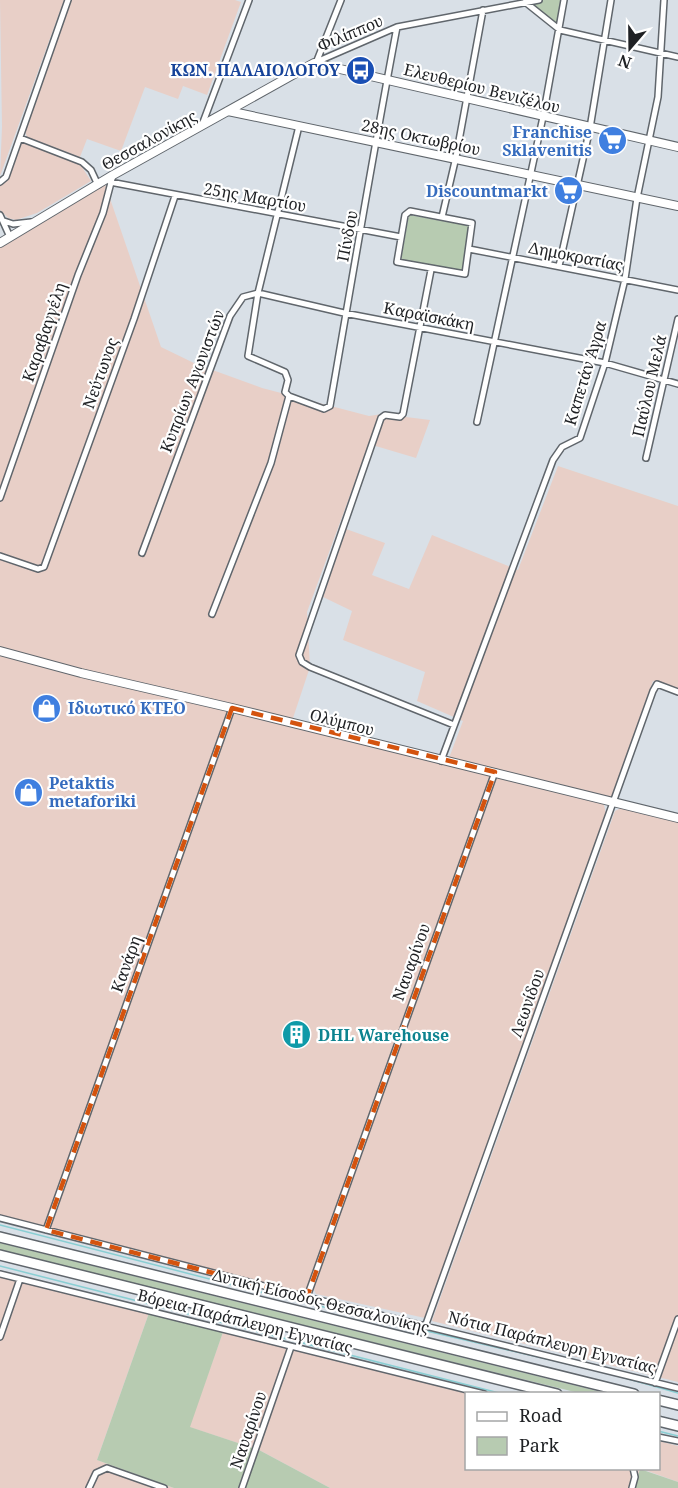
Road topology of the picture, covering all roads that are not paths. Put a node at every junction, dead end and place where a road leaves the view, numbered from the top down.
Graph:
1 (68, 0) edge
2 (249, 0) edge
3 (341, 0) edge
4 (539, 0) edge
5 (564, 0) edge
6 (611, 0) edge
7 (664, 0) edge
8 (525, 2) junction
9 (483, 10) junction
10 (397, 27) junction
11 (560, 30) junction
12 (605, 41) junction
13 (662, 54) junction
14 (678, 57) edge
15 (315, 63) junction
16 (387, 79) junction
17 (466, 99) junction
18 (228, 111) junction
19 (543, 117) junction
20 (202, 125) junction
21 (299, 126) junction
22 (590, 128) junction
23 (20, 138) junction
24 (378, 141) junction
25 (650, 141) junction
26 (678, 147) edge
27 (456, 158) junction
28 (531, 174) junction
29 (110, 179) junction
30 (0, 182) edge
31 (578, 184) junction
32 (98, 185) junction
33 (176, 196) junction
34 (637, 198) junction
35 (678, 206) edge
36 (0, 215) edge
37 (278, 215) junction
38 (442, 217) junction
39 (37, 220) junction
40 (4, 221) junction
41 (362, 230) junction
42 (10, 237) junction
43 (400, 237) junction
44 (0, 243) edge
45 (469, 249) junction
46 (512, 257) junction
47 (559, 266) junction
48 (431, 270) junction
49 (625, 279) junction
50 (678, 290) edge
51 (258, 293) junction
52 (344, 313) junction
53 (678, 319) edge
54 (421, 329) junction
55 (494, 343) junction
56 (605, 363) junction
57 (664, 380) junction
58 (678, 384) edge
59 (289, 396) junction
60 (477, 422) dead end
61 (646, 458) dead end
62 (0, 498) edge
63 (142, 553) dead end
64 (0, 556) edge
65 (212, 614) dead end
66 (0, 651) edge
67 (678, 692) edge
68 (232, 708) junction
69 (454, 725) junction
70 (441, 761) junction
71 (495, 772) junction
72 (613, 803) junction
73 (678, 818) edge
74 (0, 1218) edge
75 (46, 1230) junction
76 (0, 1237) edge
77 (0, 1255) edge
78 (0, 1274) edge
79 (20, 1279) junction
80 (307, 1298) junction
81 (678, 1318) edge
82 (426, 1324) junction
83 (0, 1337) edge
84 (291, 1347) junction
85 (655, 1383) junction
86 (678, 1388) edge
87 (476, 1392) edge
88 (549, 1392) edge
89 (626, 1392) edge
90 (660, 1400) edge
91 (678, 1405) edge
92 (660, 1422) edge
93 (678, 1426) edge
94 (660, 1437) edge
95 (678, 1441) edge
96 (633, 1470) edge
97 (89, 1488) edge
98 (164, 1488) edge
99 (242, 1488) edge
100 (632, 1488) edge

1 - 23 street
2 - 20 street
3 - 15 street
4 - 8 street, Φιλίππου
5 - 11 street
6 - 12 street
7 - 13 street, Καπετάν Άγρα
8 - 9 street, Φιλίππου
8 - 11 street
9 - 10 street, Φιλίππου
9 - 17 street
10 - 15 street, Φιλίππου
10 - 16 street, Πίνδου
11 - 12 street
11 - 19 street
12 - 13 street
12 - 22 street
13 - 14 street
13 - 25 street, Καπετάν Άγρα
15 - 16 main road, Ελευθερίου Βενιζέλου
15 - 18 main road, Θεσσαλονίκης
16 - 17 main road, Ελευθερίου Βενιζέλου
16 - 24 street, Πίνδου
17 - 19 main road, Ελευθερίου Βενιζέλου
17 - 27 street
18 - 20 main road, Θεσσαλονίκης
18 - 21 main road, 28ης Οκτωβρίου
19 - 22 main road, Ελευθερίου Βενιζέλου
19 - 28 street
20 - 29 main road, Θεσσαλονίκης
21 - 24 main road, 28ης Οκτωβρίου
21 - 37 street
22 - 25 main road, Ελευθερίου Βενιζέλου
22 - 31 street
23 - 30 street
23 - 32 street
24 - 27 main road, 28ης Οκτωβρίου
24 - 41 street, Πίνδου
25 - 26 main road, Ελευθερίου Βενιζέλου
25 - 34 street, Καπετάν Άγρα
27 - 28 main road, 28ης Οκτωβρίου
27 - 38 street
28 - 31 main road, 28ης Οκτωβρίου
28 - 46 street
29 - 32 main road, Θεσσαλονίκης
29 - 33 street, 25ης Μαρτίου
29 - 62 street, Καραβαγγέλη
31 - 34 main road, 28ης Οκτωβρίου
31 - 47 street
32 - 39 main road, Θεσσαλονίκης
33 - 37 street, 25ης Μαρτίου
33 - 64 street, Νεύτωνος
34 - 35 main road, 28ης Οκτωβρίου
34 - 49 street, Καπετάν Άγρα
36 - 40 street
37 - 41 street, 25ης Μαρτίου
37 - 51 street
38 - 43 street
38 - 45 street
39 - 40 street
39 - 42 main road, Θεσσαλονίκης
40 - 42 street
41 - 43 street, 25ης Μαρτίου
41 - 52 street, Πίνδου
42 - 44 main road, Θεσσαλονίκης
43 - 48 street
45 - 46 street, Δημοκρατίας
45 - 48 street
46 - 47 street, Δημοκρατίας
46 - 55 street
47 - 49 street, Δημοκρατίας
48 - 54 street
49 - 50 street, Δημοκρατίας
49 - 56 street, Καπετάν Άγρα
51 - 52 street, Καραϊσκάκη
51 - 59 street
51 - 63 street, Κυπρίων Αγωνιστών
52 - 54 street, Καραϊσκάκη
52 - 59 street, Πίνδου
53 - 57 street, Παύλου Μελά
54 - 55 street, Καραϊσκάκη
54 - 69 street
55 - 56 street, Καραϊσκάκη
55 - 60 street
56 - 57 street, Καραϊσκάκη
56 - 69 street, Καπετάν Άγρα
57 - 58 street, Καραϊσκάκη
57 - 61 street, Παύλου Μελά
59 - 65 street
66 - 68 main road, Ολύμπου
67 - 72 street, Λεωνίδου
68 - 70 main road, Ολύμπου
68 - 75 street, Κανάρη
69 - 70 street, Καπετάν Άγρα
70 - 71 main road, Ολύμπου
71 - 72 main road, Ολύμπου
71 - 80 street, Ναυαρίνου
72 - 73 main road, Ολύμπου
72 - 82 street, Λεωνίδου
74 - 75 street, Νότια Παράπλευρη Εγνατίας
75 - 80 street, Νότια Παράπλευρη Εγνατίας
76 - 89 highway, Δυτική Είσοδος Θεσσαλονίκης
77 - 88 highway, Δυτική Είσοδος Θεσσαλονίκης
78 - 79 street, Βόρεια Παράπλευρη Εγνατίας
79 - 83 street
79 - 84 street, Βόρεια Παράπλευρη Εγνατίας
80 - 82 street, Νότια Παράπλευρη Εγνατίας
81 - 85 street
82 - 85 street, Νότια Παράπλευρη Εγνατίας
84 - 87 street, Βόρεια Παράπλευρη Εγνατίας
84 - 99 street, Ναυαρίνου
85 - 86 street, Νότια Παράπλευρη Εγνατίας
90 - 91 highway
92 - 93 highway
94 - 95 street
96 - 100 street
97 - 98 street

